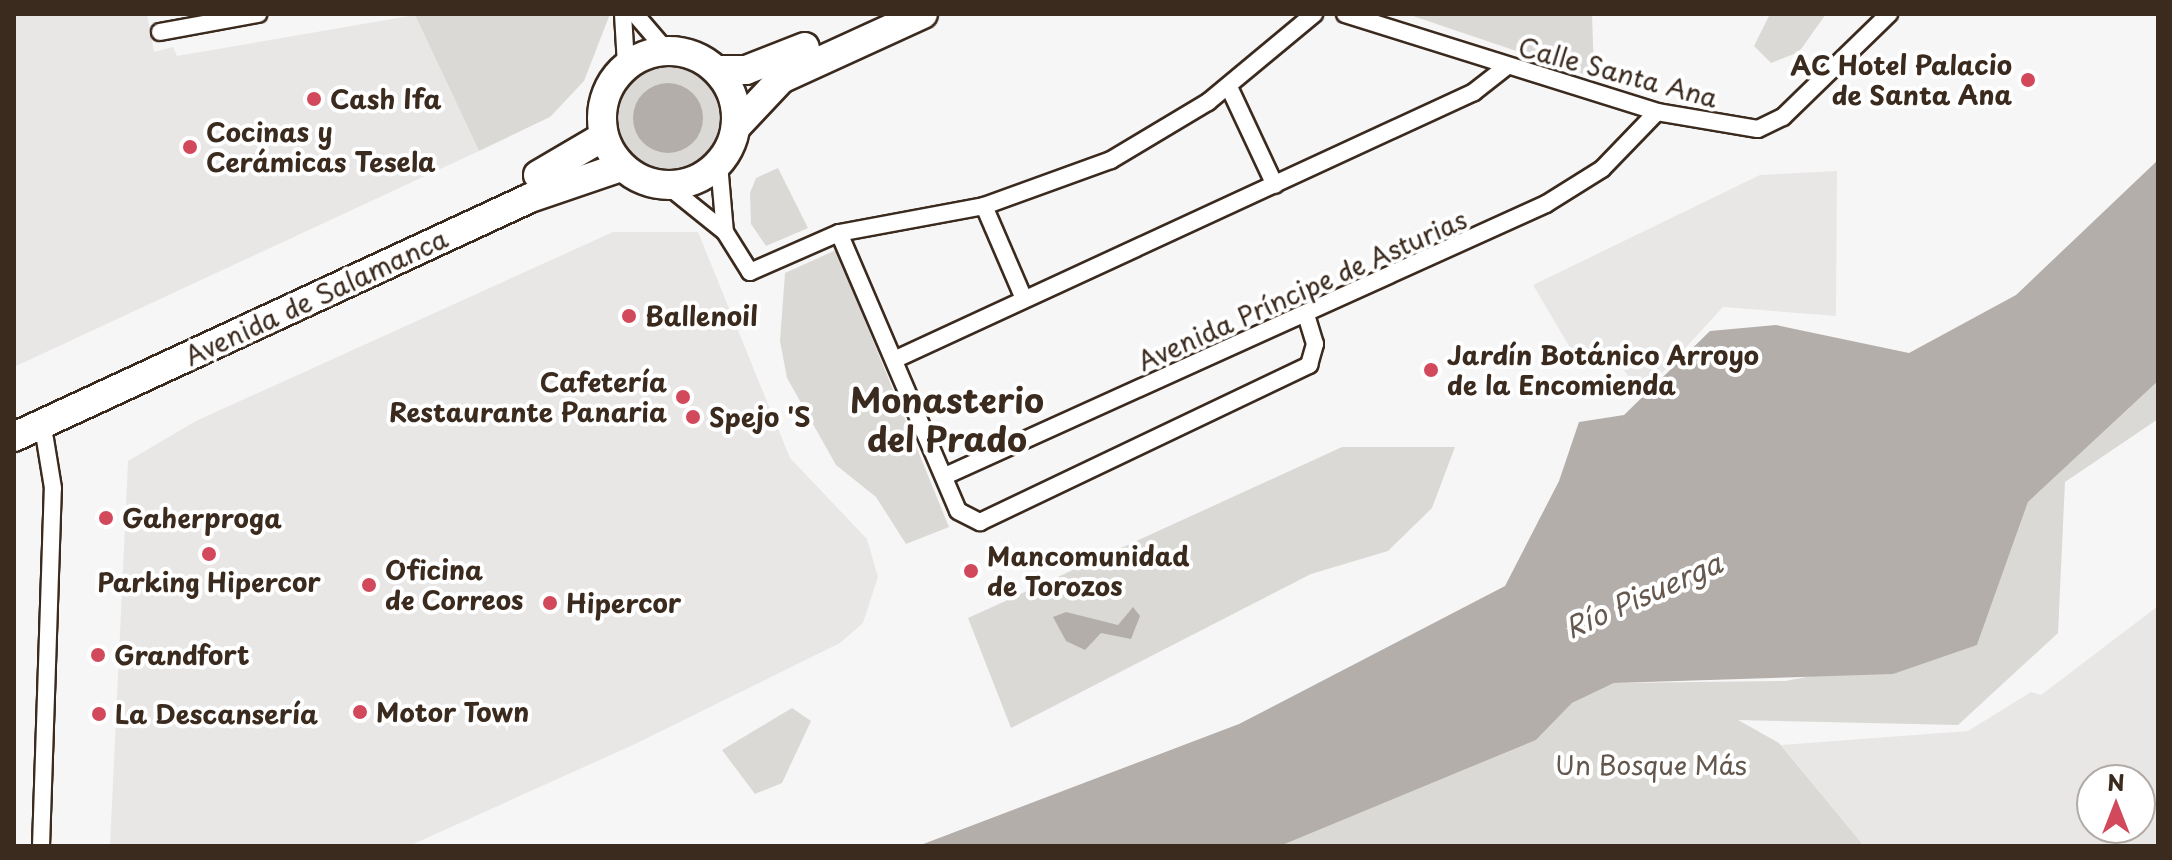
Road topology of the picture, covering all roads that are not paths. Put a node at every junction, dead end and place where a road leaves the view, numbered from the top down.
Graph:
1 (258, 14) edge
2 (623, 14) edge
3 (635, 14) edge
4 (879, 14) edge
5 (923, 14) edge
6 (1314, 14) edge
7 (1345, 14) edge
8 (1889, 14) edge
9 (160, 32) dead end
10 (666, 50) junction
11 (626, 65) junction
12 (1505, 68) junction
13 (718, 70) junction
14 (1229, 87) junction
15 (1657, 112) junction
16 (736, 127) junction
17 (603, 137) junction
18 (719, 164) junction
19 (621, 167) junction
20 (1275, 185) junction
21 (668, 186) junction
22 (984, 206) junction
23 (725, 232) junction
24 (839, 233) junction
25 (1024, 299) junction
26 (1306, 315) junction
27 (896, 359) junction
28 (14, 416) edge
29 (14, 437) edge
30 (45, 439) dead end
31 (945, 476) junction
32 (41, 846) edge

1 - 9 street
2 - 11 street
3 - 10 street
4 - 13 highway
5 - 16 highway
6 - 14 street
7 - 12 street, Calle Santa Ana
8 - 15 street, Calle Santa Ana
10 - 11 highway
10 - 13 highway
11 - 17 highway
12 - 15 street, Calle Santa Ana
12 - 20 street
13 - 16 highway
14 - 20 street
14 - 22 street
15 - 26 street, Avenida Príncipe de Asturias
16 - 18 highway
17 - 19 highway
17 - 28 highway, Avenida de Salamanca
18 - 21 highway
18 - 23 street
19 - 21 highway
19 - 29 highway, Avenida de Salamanca
20 - 25 street
21 - 23 street
22 - 24 street
22 - 25 street
23 - 24 street
24 - 27 street
25 - 27 street
26 - 31 street, Avenida Príncipe de Asturias
26 - 31 street
27 - 31 street
30 - 32 street

